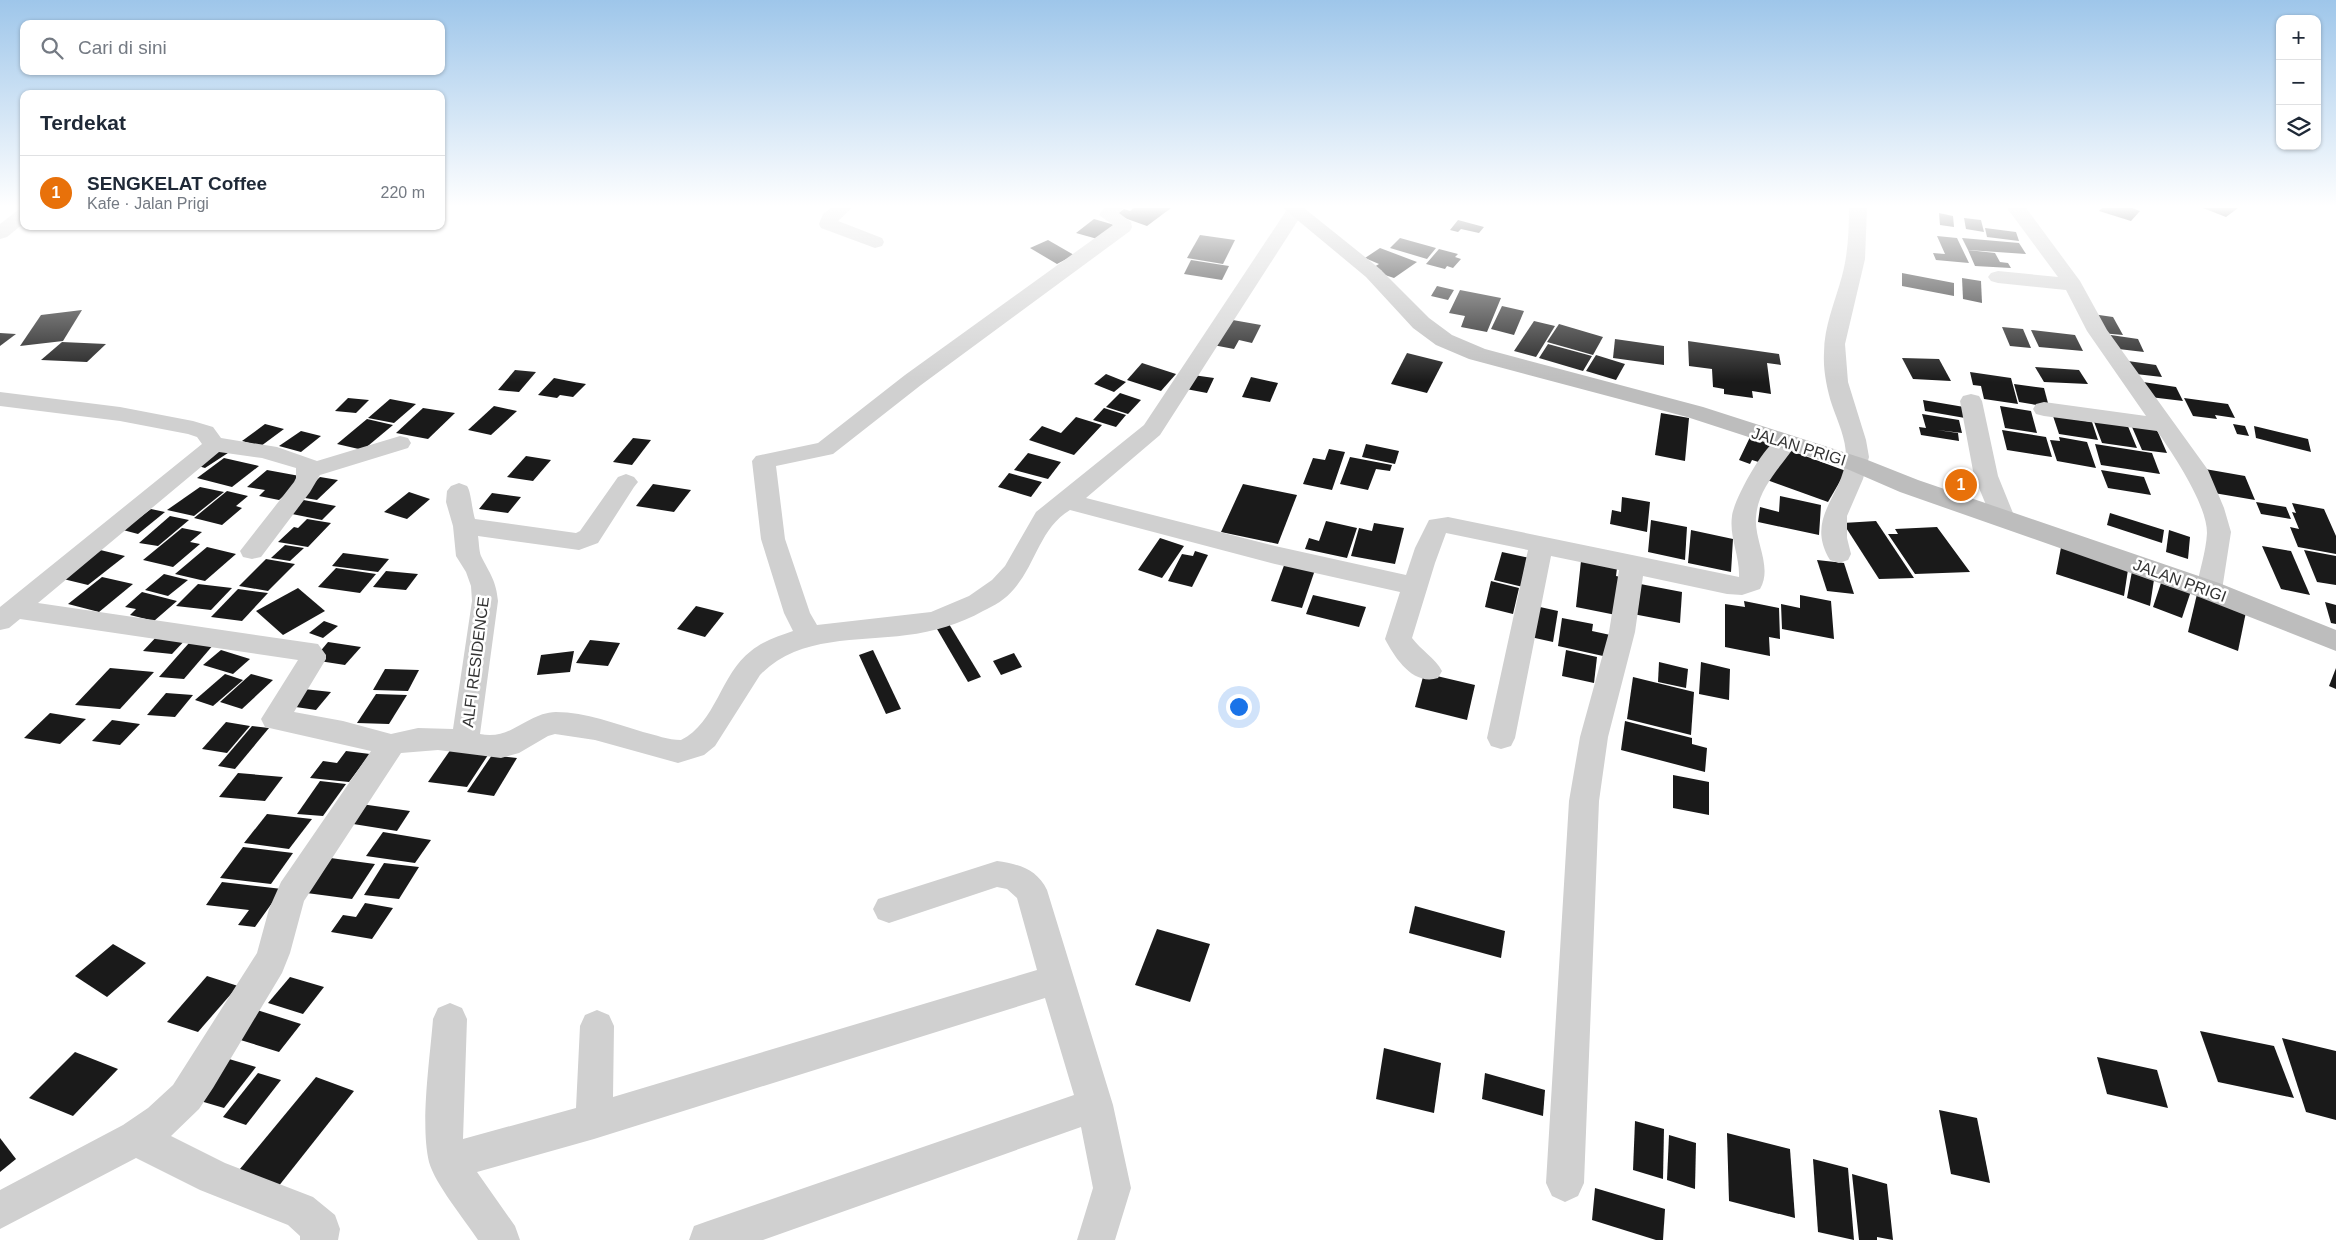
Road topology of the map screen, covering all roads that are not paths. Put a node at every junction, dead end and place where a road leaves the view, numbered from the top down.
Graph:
1 (1069, 266) edge
2 (1257, 266) edge
3 (1363, 266) edge
4 (1854, 266) edge
5 (2059, 266) edge
6 (1998, 277) dead end
7 (2073, 285) junction
8 (0, 399) edge
9 (1971, 400) dead end
10 (2044, 409) dead end
11 (2164, 424) junction
12 (400, 443) dead end
13 (1786, 443) junction
14 (214, 445) junction
15 (1856, 464) junction
16 (308, 471) junction
17 (626, 482) dead end
18 (458, 491) dead end
19 (1067, 501) junction
20 (2003, 518) junction
21 (465, 526) junction
22 (1542, 546) junction
23 (252, 551) dead end
24 (1840, 554) dead end
25 (1632, 565) junction
26 (1415, 586) junction
27 (2209, 590) junction
28 (7, 615) edge
29 (808, 634) junction
30 (2336, 641) edge
31 (1428, 671) dead end
32 (1501, 738) dead end
33 (465, 742) junction
34 (391, 745) junction
35 (889, 909) dead end
36 (1056, 978) junction
37 (450, 1019) dead end
38 (596, 1026) dead end
39 (1095, 1106) junction
40 (594, 1121) junction
41 (136, 1138) junction
42 (448, 1162) junction
43 (1564, 1183) dead end
44 (0, 1210) edge
45 (319, 1240) edge
46 (501, 1240) edge
47 (708, 1240) edge
48 (1096, 1240) edge

1 - 29 street
2 - 19 street
3 - 13 street, JALAN PRIGI
4 - 15 street
5 - 7 street
6 - 7 street
7 - 11 street
8 - 14 street
9 - 20 street
10 - 11 street
11 - 27 street
12 - 16 street
13 - 15 street, JALAN PRIGI
13 - 25 street
14 - 16 street
14 - 28 street
15 - 20 street, JALAN PRIGI
15 - 24 street
16 - 23 street
17 - 21 street
18 - 21 street, ALFI RESIDENCE
19 - 26 street
19 - 29 street
20 - 27 street, JALAN PRIGI
21 - 33 street, ALFI RESIDENCE
22 - 25 street
22 - 26 street
22 - 32 street
25 - 43 street
26 - 31 street
27 - 30 street, JALAN PRIGI
28 - 34 street
29 - 33 street
33 - 34 street
34 - 41 street
35 - 36 street
36 - 39 street
36 - 40 street
37 - 42 street
38 - 40 street
39 - 47 street
39 - 48 street
40 - 42 street
41 - 44 street
41 - 45 street
42 - 46 street

